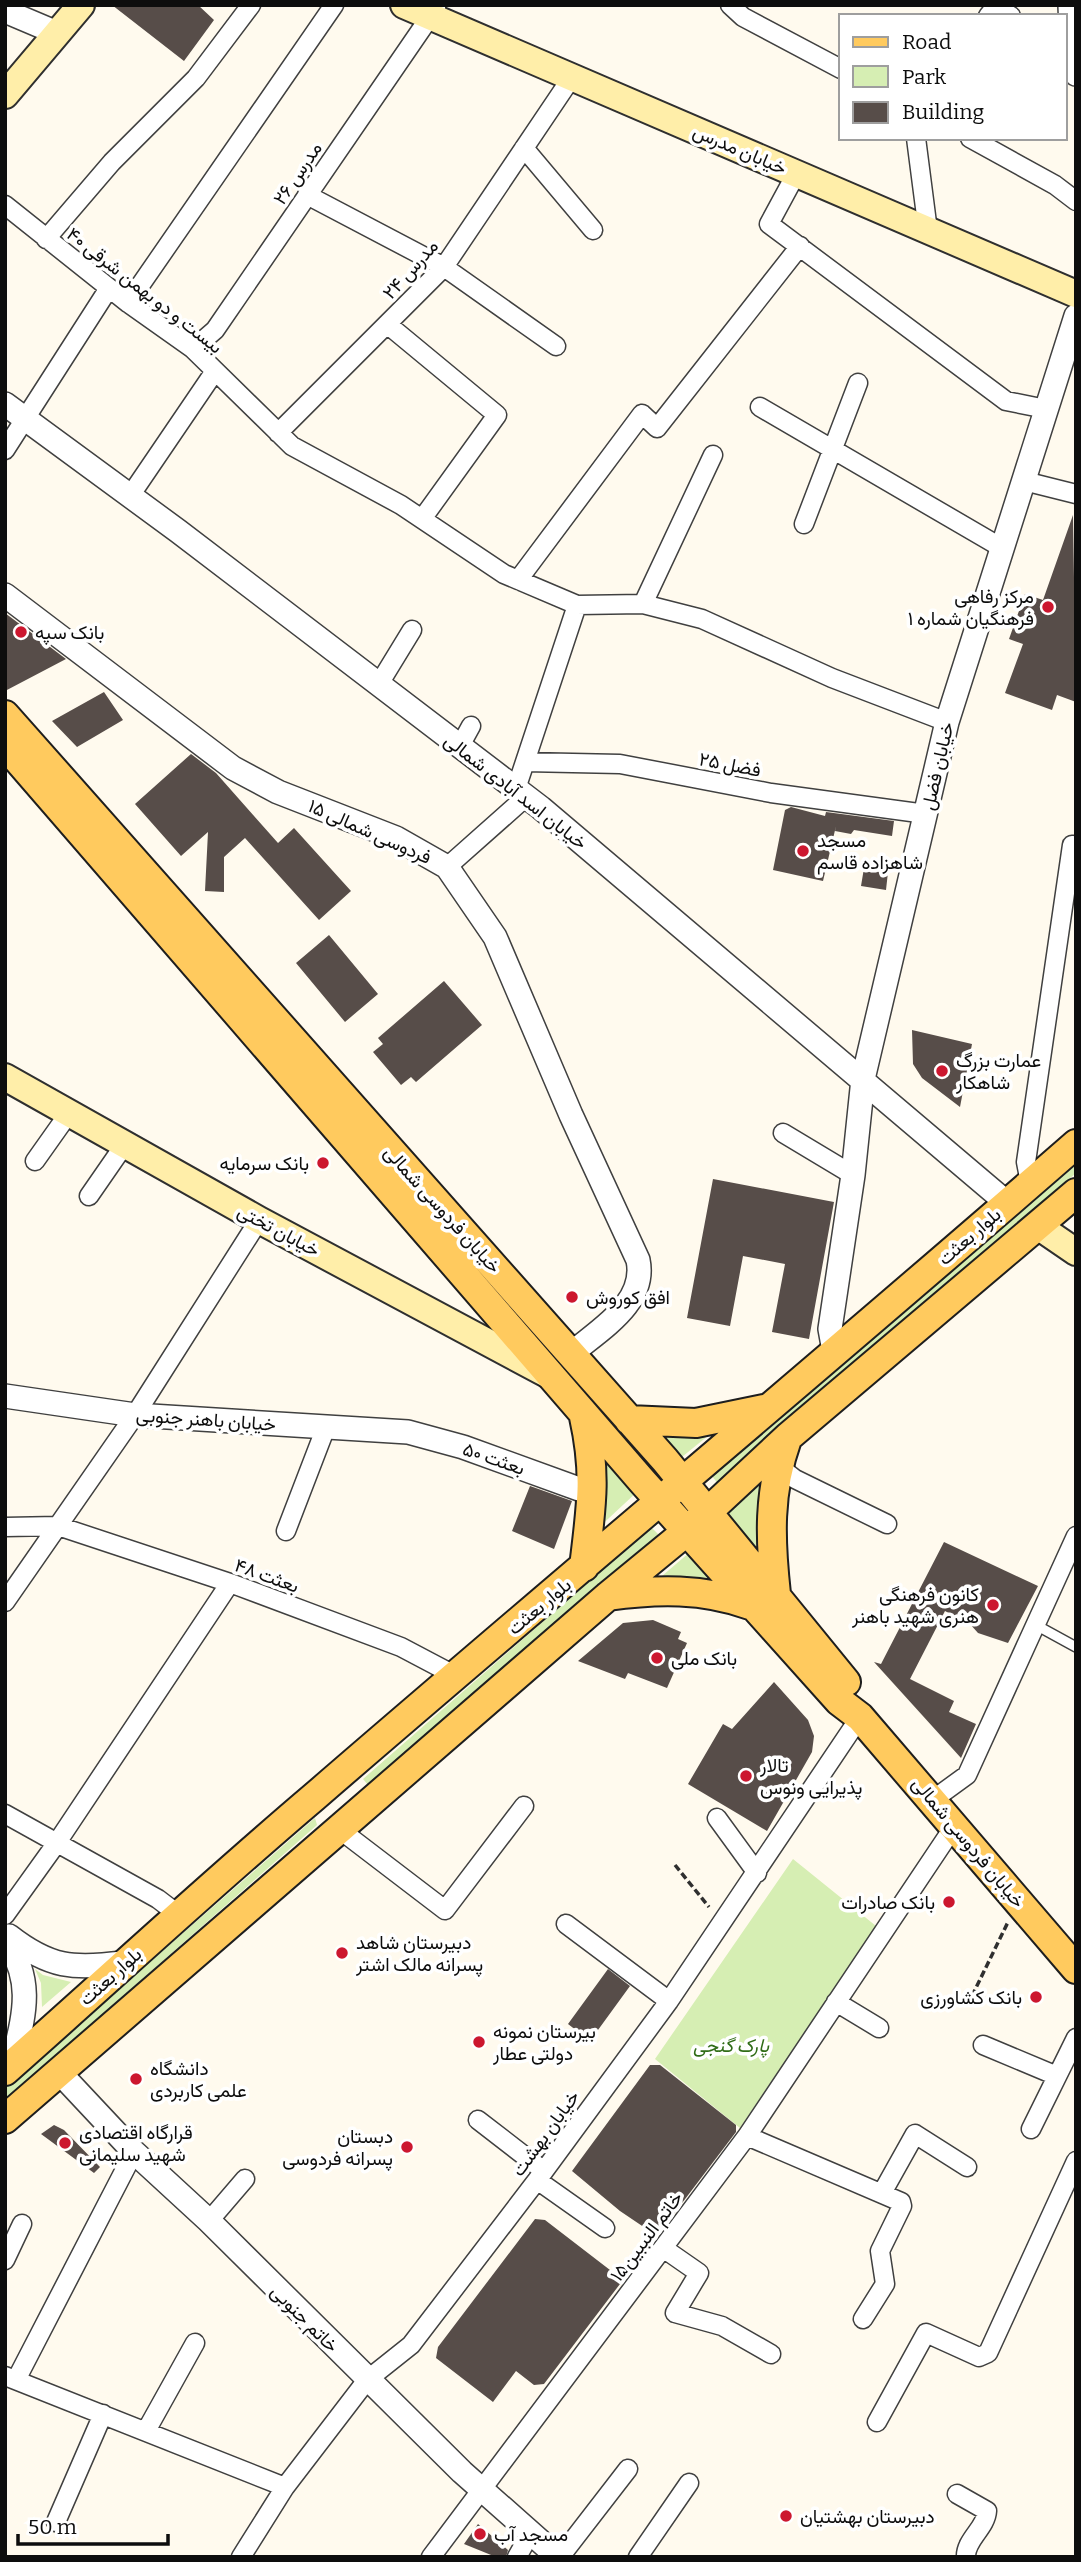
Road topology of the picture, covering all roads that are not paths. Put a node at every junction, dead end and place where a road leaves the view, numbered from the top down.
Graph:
1 (81, 5) edge
2 (251, 5) edge
3 (334, 5) edge
4 (404, 5) edge
5 (1070, 5) edge
6 (742, 9) edge
7 (5, 11) edge
8 (434, 11) edge
9 (990, 14) edge
10 (1008, 14) edge
11 (57, 33) junction
12 (1071, 60) edge
13 (839, 68) edge
14 (572, 77) junction
15 (5, 95) edge
16 (916, 140) edge
17 (974, 140) edge
18 (524, 148) junction
19 (796, 174) junction
20 (307, 195) junction
21 (1076, 201) edge
22 (5, 205) edge
23 (593, 230) dead end
24 (929, 230) junction
25 (46, 239) junction
26 (800, 246) junction
27 (444, 267) junction
28 (109, 288) junction
29 (1076, 294) edge
30 (128, 303) junction
31 (1076, 316) edge
32 (387, 324) junction
33 (556, 346) dead end
34 (193, 349) junction
35 (215, 371) junction
36 (858, 383) dead end
37 (5, 404) edge
38 (760, 407) dead end
39 (1046, 409) junction
40 (27, 420) junction
41 (278, 433) junction
42 (832, 449) junction
43 (5, 450) edge
44 (713, 454) dead end
45 (1024, 481) junction
46 (1076, 494) edge
47 (130, 496) junction
48 (422, 519) junction
49 (804, 524) dead end
50 (1002, 548) junction
51 (518, 580) junction
52 (5, 595) edge
53 (643, 604) junction
54 (577, 605) junction
55 (412, 630) dead end
56 (379, 684) junction
57 (5, 715) edge
58 (947, 722) junction
59 (5, 745) edge
60 (526, 762) junction
61 (522, 793) junction
62 (926, 814) junction
63 (1074, 845) edge
64 (447, 867) junction
65 (5, 1077) edge
66 (863, 1079) junction
67 (69, 1113) junction
68 (783, 1133) dead end
69 (125, 1144) junction
70 (1076, 1144) edge
71 (35, 1161) dead end
72 (853, 1175) junction
73 (1030, 1184) junction
74 (1076, 1193) edge
75 (89, 1196) dead end
76 (1007, 1203) junction
77 (260, 1220) junction
78 (1038, 1226) junction
79 (1076, 1252) edge
80 (571, 1354) junction
81 (828, 1356) junction
82 (556, 1379) junction
83 (847, 1386) junction
84 (5, 1396) edge
85 (764, 1409) junction
86 (583, 1410) junction
87 (135, 1415) junction
88 (629, 1420) junction
89 (326, 1427) junction
90 (408, 1432) joint
91 (788, 1437) junction
92 (778, 1465) junction
93 (683, 1482) junction
94 (579, 1489) dead end
95 (661, 1502) junction
96 (708, 1513) junction
97 (887, 1524) dead end
98 (58, 1526) junction
99 (5, 1527) edge
100 (286, 1531) dead end
101 (687, 1532) junction
102 (1076, 1536) edge
103 (584, 1567) junction
104 (230, 1583) junction
105 (608, 1596) junction
106 (765, 1600) junction
107 (5, 1602) edge
108 (1034, 1624) junction
109 (1076, 1647) edge
110 (456, 1676) junction
111 (860, 1717) junction
112 (311, 1799) junction
113 (934, 1799) junction
114 (524, 1806) dead end
115 (5, 1814) edge
116 (717, 1818) dead end
117 (955, 1825) junction
118 (338, 1829) junction
119 (56, 1844) junction
120 (757, 1873) junction
121 (5, 1915) edge
122 (179, 1915) junction
123 (566, 1924) dead end
124 (5, 1934) edge
125 (5, 1939) edge
126 (123, 1963) junction
127 (1076, 1969) edge
128 (669, 2000) junction
129 (836, 2003) junction
130 (879, 2028) dead end
131 (1076, 2038) edge
132 (984, 2045) dead end
133 (8, 2068) edge
134 (59, 2072) junction
135 (1058, 2076) junction
136 (5, 2119) edge
137 (478, 2120) dead end
138 (1031, 2129) dead end
139 (747, 2136) junction
140 (134, 2152) junction
141 (1076, 2161) edge
142 (967, 2166) dead end
143 (540, 2176) junction
144 (246, 2179) dead end
145 (882, 2193) junction
146 (209, 2221) junction
147 (22, 2224) dead end
148 (605, 2228) dead end
149 (663, 2248) junction
150 (5, 2260) edge
151 (863, 2319) dead end
152 (195, 2343) dead end
153 (771, 2354) dead end
154 (10, 2378) edge
155 (368, 2380) junction
156 (103, 2414) junction
157 (877, 2422) dead end
158 (146, 2431) junction
159 (628, 2469) dead end
160 (689, 2483) dead end
161 (285, 2487) junction
162 (481, 2489) junction
163 (957, 2494) dead end
164 (56, 2522) dead end
165 (531, 2532) junction
166 (241, 2557) edge
167 (431, 2557) edge
168 (517, 2557) edge
169 (559, 2557) edge
170 (638, 2557) edge
171 (967, 2557) edge

1 - 11 main road
2 - 25 street
3 - 30 street
4 - 8 main road, خیابان مدرس
5 - 12 street
6 - 13 street
7 - 11 street
8 - 14 main road, خیابان مدرس
8 - 20 street, مدرس ۲۶
9 - 10 street
11 - 15 main road
14 - 18 street, مدرس ۲۴
14 - 19 main road, خیابان مدرس
16 - 24 street
17 - 21 street
18 - 23 street
18 - 27 street, مدرس ۲۴
19 - 24 main road, خیابان مدرس
19 - 26 street
20 - 27 street
20 - 34 street, مدرس ۲۶
22 - 25 street, بیست و دو بهمن شرقی ۴۰
24 - 29 main road, خیابان مدرس
25 - 28 street, بیست و دو بهمن شرقی ۴۰
26 - 39 street
26 - 51 street
27 - 32 street, مدرس ۲۴
27 - 33 street
28 - 30 street, بیست و دو بهمن شرقی ۴۰
28 - 40 street
30 - 34 street, بیست و دو بهمن شرقی ۴۰
31 - 39 street, خیابان فضل
32 - 41 street, مدرس ۲۴
32 - 48 street
34 - 35 street, بیست و دو بهمن شرقی ۴۰
35 - 41 street, بیست و دو بهمن شرقی ۴۰
35 - 47 street
36 - 42 street
37 - 40 street, خیابان اسد آبادی شمالی
38 - 42 street
39 - 45 street, خیابان فضل
40 - 43 street
40 - 47 street, خیابان اسد آبادی شمالی
41 - 48 street, بیست و دو بهمن شرقی ۴۰
42 - 49 street
42 - 50 street
44 - 53 street
45 - 46 street
45 - 50 street, خیابان فضل
47 - 56 street, خیابان اسد آبادی شمالی
48 - 51 street, بیست و دو بهمن شرقی ۴۰
50 - 58 street, خیابان فضل
51 - 54 street, بیست و دو بهمن شرقی ۴۰
52 - 64 street, فردوسی شمالی ۱۵
53 - 54 street
53 - 58 street
54 - 60 street
55 - 56 street
56 - 61 street, خیابان اسد آبادی شمالی
57 - 80 main road, خیابان فردوسی شمالی
58 - 62 street, خیابان فضل
59 - 82 main road, خیابان فردوسی شمالی
60 - 61 street
60 - 62 street, فضل ۲۵
61 - 64 street
61 - 66 street, خیابان اسد آبادی شمالی
62 - 66 street, خیابان فضل
63 - 73 street
64 - 80 street, فردوسی شمالی ۱۵
65 - 67 main road, خیابان تختی
66 - 72 street, خیابان فضل
66 - 76 street, خیابان اسد آبادی شمالی
67 - 69 main road, خیابان تختی
67 - 71 street
68 - 72 street
69 - 75 street
69 - 77 main road, خیابان تختی
70 - 73 main road, بلوار بعثت
72 - 81 street, خیابان فضل
73 - 76 main road, بلوار بعثت
74 - 78 main road, بلوار بعثت
76 - 81 main road, بلوار بعثت
77 - 82 main road, خیابان تختی
77 - 87 street
78 - 79 main road
78 - 83 main road, بلوار بعثت
80 - 88 main road, خیابان فردوسی شمالی
81 - 83 main road
81 - 85 main road, بلوار بعثت
82 - 86 main road, خیابان فردوسی شمالی
83 - 91 main road, بلوار بعثت
84 - 87 street, خیابان باهنر جنوبی
85 - 88 main road
85 - 93 main road, بلوار بعثت
86 - 95 main road, خیابان فردوسی شمالی
86 - 103 main road
87 - 89 street, خیابان باهنر جنوبی
87 - 98 street
88 - 93 main road, خیابان فردوسی شمالی
89 - 90 street, خیابان باهنر جنوبی
89 - 100 street
90 - 94 street, بعثت ۵۰
91 - 92 main road
91 - 96 main road, بلوار بعثت
92 - 97 street
92 - 106 main road
93 - 95 main road, بلوار بعثت
93 - 96 main road, خیابان فردوسی شمالی
95 - 101 main road, خیابان فردوسی شمالی
95 - 103 main road, بلوار بعثت
96 - 101 main road, بلوار بعثت
96 - 106 main road, خیابان فردوسی شمالی
98 - 99 street, بعثت ۴۸
98 - 104 street, بعثت ۴۸
98 - 107 street
101 - 105 main road, بلوار بعثت
101 - 106 main road, خیابان فردوسی شمالی
102 - 108 street
103 - 110 main road, بلوار بعثت
104 - 110 street, بعثت ۴۸
104 - 119 street
105 - 106 main road
105 - 118 main road, بلوار بعثت
106 - 111 main road, خیابان فردوسی شمالی
108 - 109 lane
108 - 113 street
110 - 112 main road, بلوار بعثت
111 - 113 main road, خیابان فردوسی شمالی
111 - 120 street, خیابان بهشت
112 - 118 main road
112 - 122 main road, بلوار بعثت
113 - 117 main road, خیابان فردوسی شمالی
114 - 118 street
115 - 119 street
116 - 120 street
117 - 127 main road, خیابان فردوسی شمالی
117 - 129 street, خاتم النببین۱۵
118 - 134 main road, بلوار بعثت
119 - 121 street
119 - 122 street
120 - 128 street, خیابان بهشت
122 - 126 main road, بلوار بعثت
123 - 128 street
124 - 126 street
125 - 133 street
126 - 133 main road, بلوار بعثت
128 - 143 street, خیابان بهشت
129 - 130 street
129 - 139 street, خاتم النببین۱۵
131 - 135 street
132 - 135 street
134 - 136 main road, بلوار بعثت
134 - 140 street, خاتم جنوبی
135 - 138 street
137 - 143 street
139 - 145 street
139 - 149 street, خاتم النببین۱۵
140 - 146 street, خاتم جنوبی
140 - 154 street
141 - 157 street
142 - 145 street
143 - 148 street
143 - 155 street, خیابان بهشت
144 - 146 street
145 - 151 street
146 - 155 street, خاتم جنوبی
147 - 150 street
149 - 153 street
149 - 162 street, خاتم النببین۱۵
152 - 158 street
154 - 156 street
155 - 161 street, خیابان بهشت
155 - 162 street, خاتم جنوبی
156 - 158 street
156 - 164 street
158 - 161 street
159 - 169 street
160 - 170 street
161 - 166 street, خیابان بهشت
162 - 165 street, خاتم جنوبی
162 - 167 street, خاتم النببین۱۵
163 - 171 street
165 - 168 street
165 - 169 street, خاتم جنوبی

